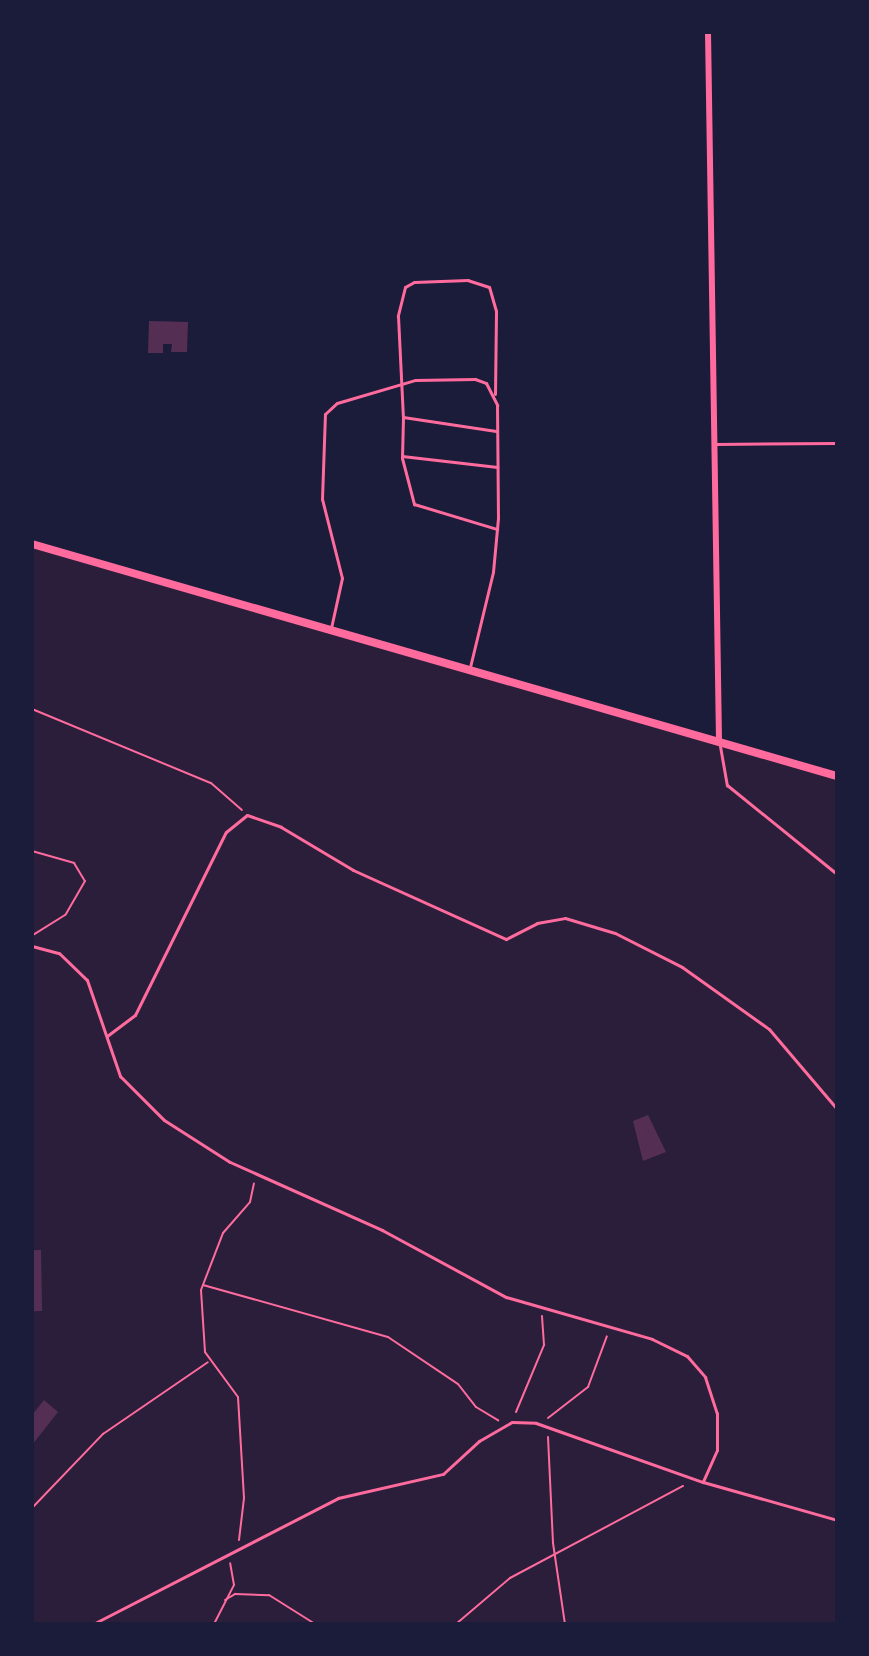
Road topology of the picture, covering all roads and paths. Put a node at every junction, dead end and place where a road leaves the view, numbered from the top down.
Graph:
1 (708, 32) edge
2 (405, 384) junction
3 (495, 394) junction
4 (403, 417) junction
5 (497, 431) junction
6 (837, 443) edge
7 (715, 444) junction
8 (402, 456) junction
9 (497, 467) junction
10 (497, 529) junction
11 (32, 544) edge
12 (331, 628) junction
13 (470, 667) junction
14 (32, 709) edge
15 (719, 742) junction
16 (837, 776) edge
17 (247, 815) junction
18 (32, 851) edge
19 (837, 874) edge
20 (32, 936) edge
21 (32, 946) edge
22 (107, 1036) junction
23 (837, 1109) edge
24 (256, 1174) junction
25 (203, 1285) junction
26 (541, 1307) junction
27 (610, 1327) junction
28 (210, 1360) junction
29 (512, 1422) junction
30 (536, 1423) junction
31 (505, 1426) junction
32 (548, 1428) junction
33 (694, 1479) junction
34 (703, 1482) junction
35 (32, 1508) edge
36 (837, 1520) edge
37 (241, 1548) junction
38 (555, 1552) junction
39 (231, 1554) junction
40 (225, 1600) junction
41 (93, 1624) edge
42 (214, 1624) edge
43 (315, 1624) edge
44 (456, 1624) edge
45 (565, 1624) edge

1 - 7 street
2 - 3 lane
2 - 3 lane
2 - 4 lane
2 - 12 lane
3 - 5 lane
4 - 5 lane
4 - 8 lane
5 - 9 lane
6 - 7 lane
7 - 15 street
8 - 9 lane
8 - 10 lane
9 - 10 lane
10 - 13 lane
11 - 12 street
12 - 13 street
13 - 15 street
14 - 17 path
15 - 16 street
15 - 19 lane
17 - 22 lane
17 - 23 lane
18 - 20 path
21 - 22 lane
22 - 24 lane
24 - 25 path
24 - 26 lane
25 - 28 path
25 - 31 path
26 - 27 lane
26 - 29 path
27 - 30 path
27 - 34 lane
28 - 35 path
28 - 37 path
29 - 30 lane
29 - 31 lane
30 - 32 lane
31 - 37 lane
32 - 33 lane
32 - 38 path
33 - 34 lane
33 - 38 path
34 - 36 lane
37 - 39 lane
38 - 44 path
38 - 45 path
39 - 40 path
39 - 41 lane
40 - 42 path
40 - 43 path

